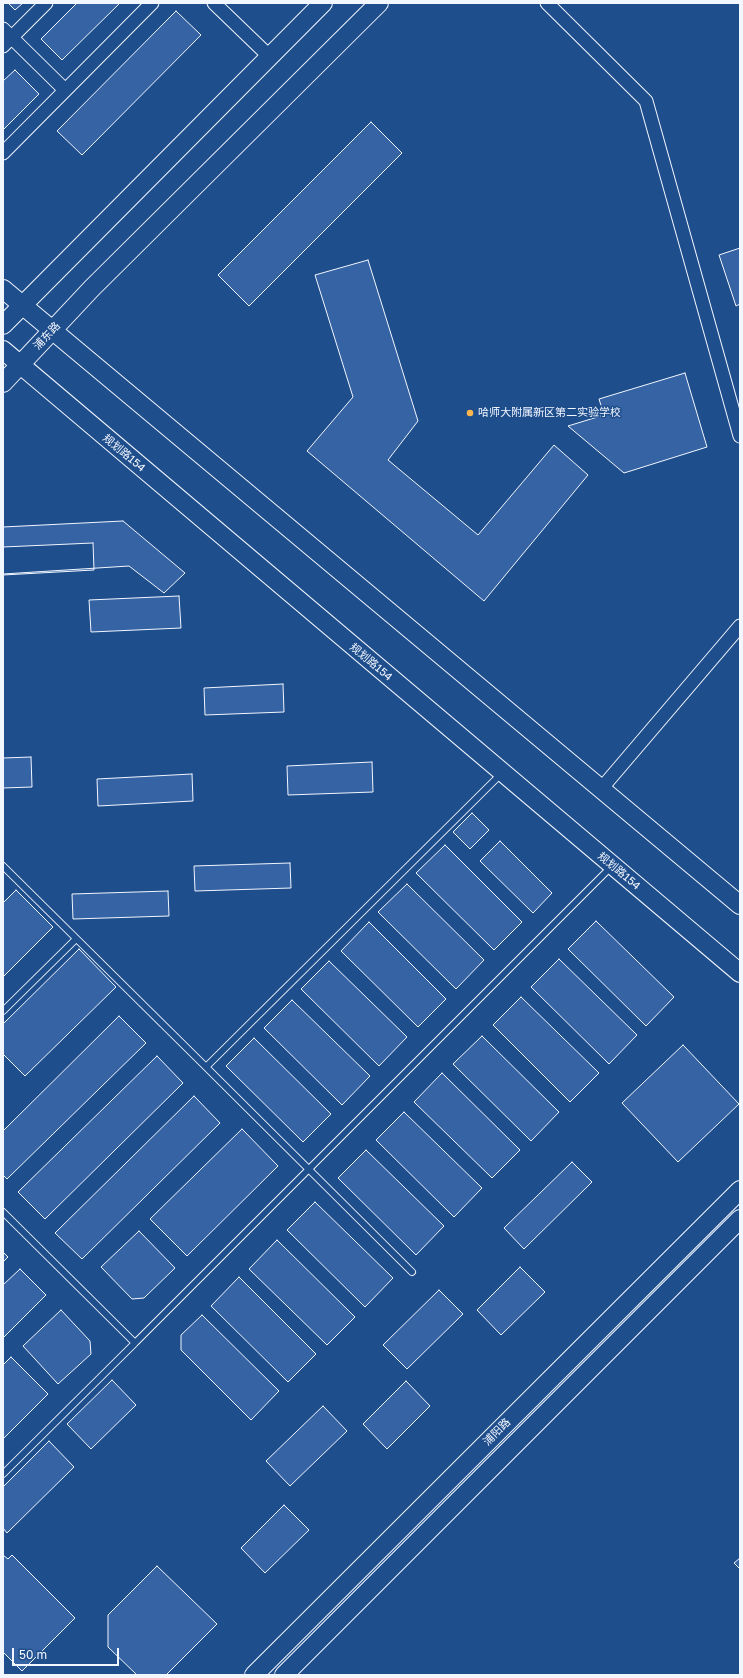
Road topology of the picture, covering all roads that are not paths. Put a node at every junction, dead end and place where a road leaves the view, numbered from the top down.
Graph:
1 (46, 3) edge
2 (152, 3) edge
3 (214, 3) edge
4 (323, 3) edge
5 (379, 3) edge
6 (547, 3) edge
7 (6, 38) edge
8 (270, 57) junction
9 (65, 90) junction
10 (3, 153) edge
11 (3, 289) edge
12 (23, 306) junction
13 (3, 325) edge
14 (52, 330) junction
15 (3, 350) edge
16 (20, 366) junction
17 (3, 383) edge
18 (740, 436) edge
19 (740, 626) edge
20 (503, 773) junction
21 (601, 789) junction
22 (3, 866) edge
23 (613, 866) junction
24 (740, 905) edge
25 (76, 938) junction
26 (740, 973) edge
27 (3, 1011) edge
28 (206, 1067) junction
29 (308, 1170) junction
30 (740, 1190) edge
31 (3, 1212) edge
32 (740, 1219) edge
33 (412, 1272) dead end
34 (135, 1343) junction
35 (3, 1474) edge
36 (254, 1675) edge
37 (284, 1675) edge

1 - 7 street
2 - 9 street
3 - 8 street
4 - 8 main road
5 - 14 main road, 浦东路
6 - 18 street
7 - 9 street
8 - 12 main road
9 - 10 street
11 - 12 main road
12 - 13 main road
12 - 14 main road
14 - 16 main road, 浦东路
14 - 21 main road
15 - 16 main road, 规划路154
16 - 17 main road, 浦东路
16 - 20 main road, 规划路154
19 - 21 street
20 - 23 main road, 规划路154
20 - 28 lane
21 - 24 main road
22 - 25 lane
23 - 26 main road, 规划路154
23 - 29 lane
25 - 27 lane
25 - 28 lane
28 - 29 lane
29 - 33 lane
29 - 34 lane
30 - 36 main road, 浦阳路
31 - 34 lane
32 - 37 main road, 浦阳路
34 - 35 lane

